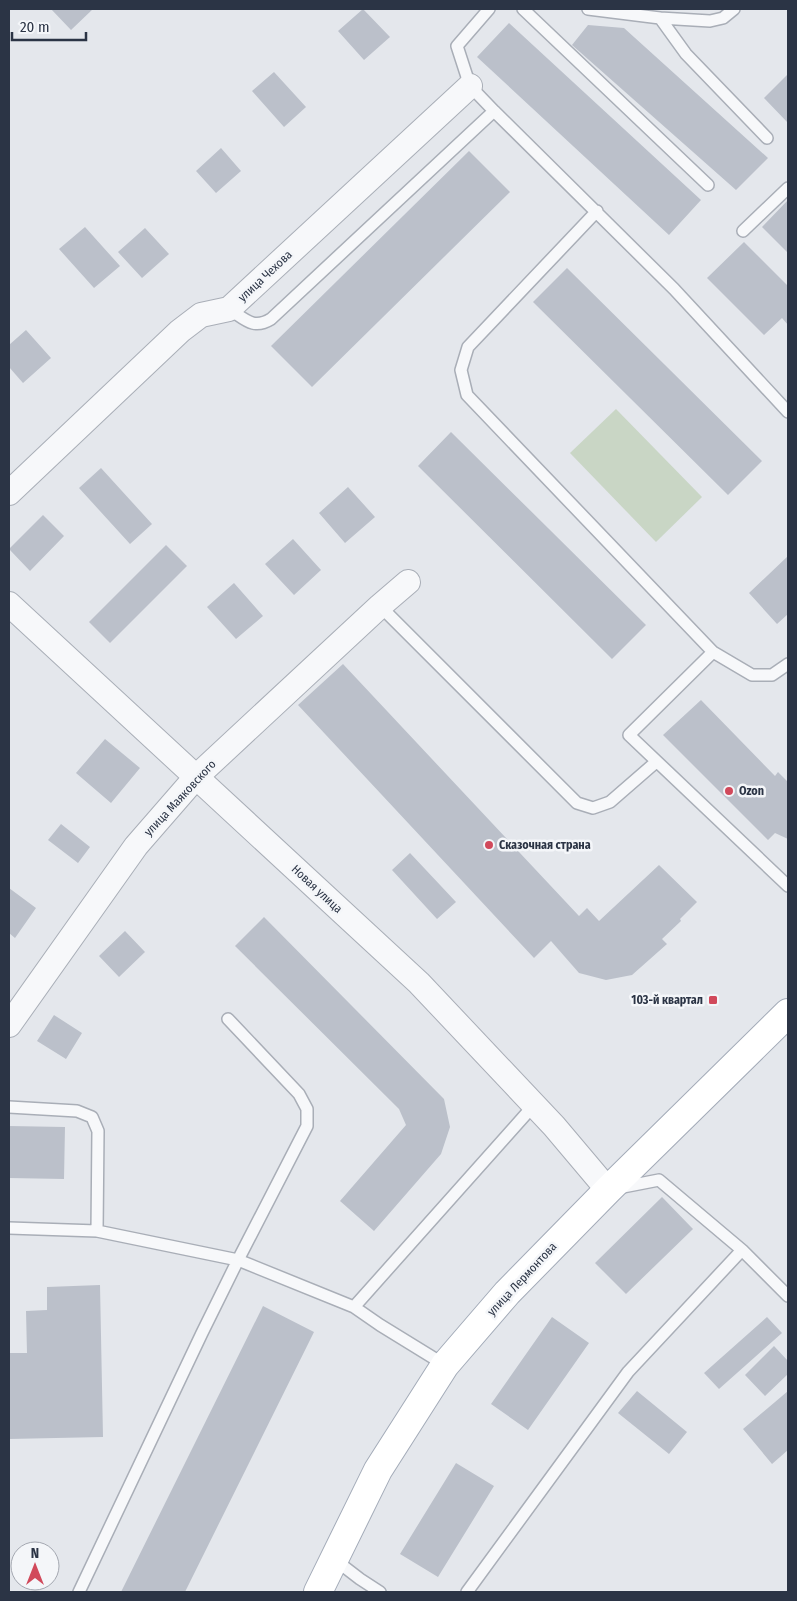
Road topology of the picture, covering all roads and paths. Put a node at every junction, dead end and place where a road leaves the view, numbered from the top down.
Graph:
1 (489, 9) edge
2 (523, 9) edge
3 (588, 9) edge
4 (602, 9) edge
5 (734, 9) edge
6 (660, 18) junction
7 (470, 86) junction
8 (494, 111) junction
9 (767, 138) dead end
10 (708, 185) dead end
11 (788, 188) edge
12 (598, 211) junction
13 (743, 231) dead end
14 (229, 309) junction
15 (788, 412) edge
16 (9, 493) edge
17 (408, 582) dead end
18 (9, 604) edge
19 (380, 606) junction
20 (713, 652) junction
21 (788, 664) edge
22 (656, 762) junction
23 (196, 778) junction
24 (788, 886) edge
25 (788, 1013) edge
26 (228, 1019) dead end
27 (9, 1025) edge
28 (534, 1104) junction
29 (9, 1107) edge
30 (608, 1190) junction
31 (9, 1228) edge
32 (97, 1231) junction
33 (742, 1250) junction
34 (238, 1260) junction
35 (788, 1296) edge
36 (354, 1307) junction
37 (445, 1365) junction
38 (334, 1559) junction
39 (79, 1592) edge
40 (318, 1592) edge
41 (380, 1592) edge
42 (468, 1592) edge

1 - 7 lane
2 - 10 lane
3 - 4 lane
4 - 6 lane
5 - 6 lane
6 - 9 lane
7 - 8 lane
7 - 14 street, улица Чехова
8 - 12 lane
8 - 14 lane
11 - 13 lane
12 - 15 lane
12 - 20 lane
14 - 16 street, улица Чехова
17 - 19 street, улица Маяковского
18 - 23 street, Новая улица
19 - 22 lane
19 - 23 street, улица Маяковского
20 - 21 lane
20 - 22 lane
22 - 24 lane
23 - 27 street, улица Маяковского
23 - 28 street, Новая улица
25 - 30 main road, улица Лермонтова
26 - 34 lane
28 - 30 street, Новая улица
28 - 36 lane
29 - 32 lane
30 - 33 lane
30 - 37 main road, улица Лермонтова
31 - 32 lane
32 - 34 lane
33 - 35 lane
33 - 42 lane
34 - 36 lane
34 - 39 lane
36 - 37 lane
37 - 38 main road, улица Лермонтова
38 - 40 main road, улица Лермонтова
38 - 41 lane

